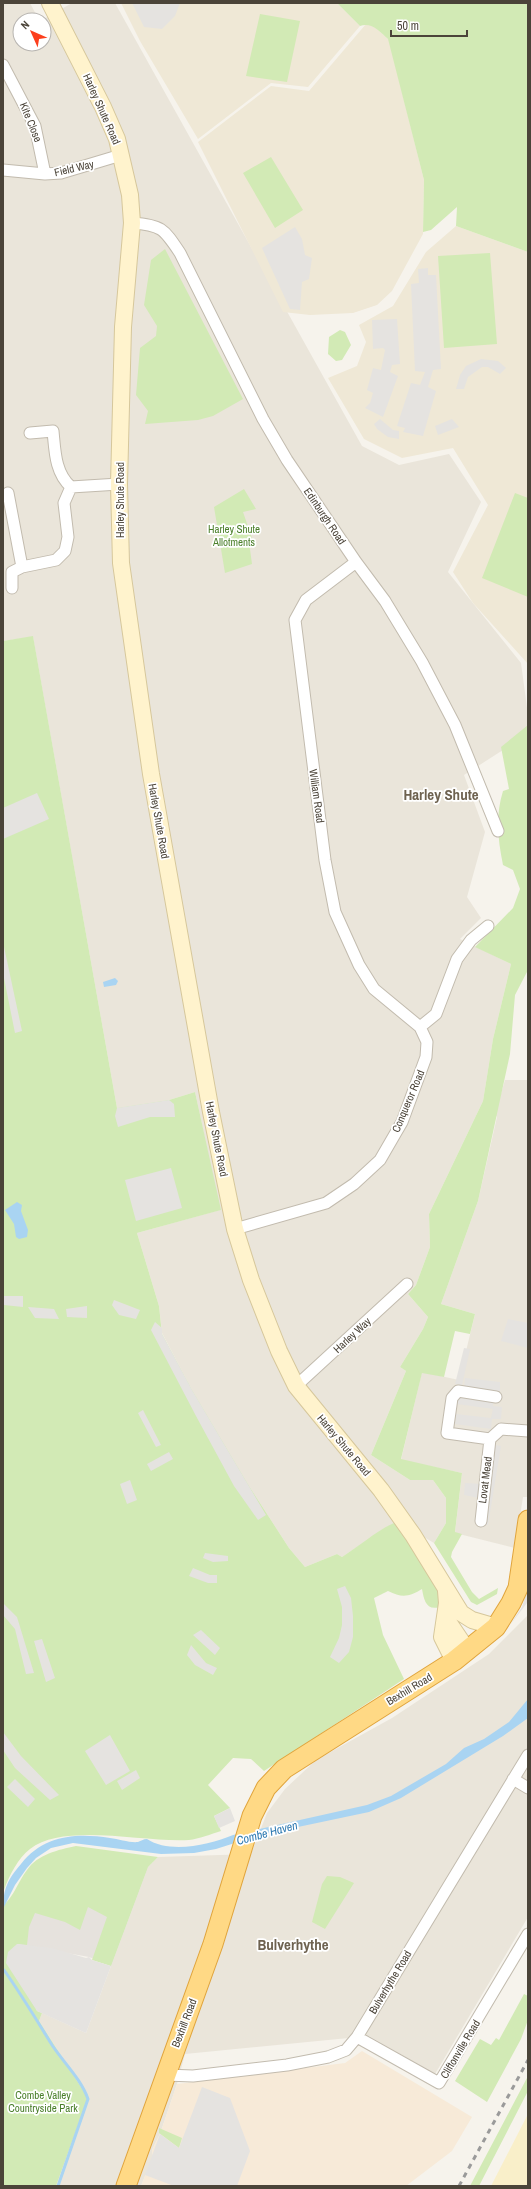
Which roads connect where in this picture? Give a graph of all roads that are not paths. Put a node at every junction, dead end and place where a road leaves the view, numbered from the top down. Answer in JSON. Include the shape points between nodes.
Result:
{"nodes":[{"id":1,"x":50,"y":3,"type":"edge"},
{"id":2,"x":5,"y":72,"type":"edge"},
{"id":3,"x":121,"y":155,"type":"junction"},
{"id":4,"x":3,"y":170,"type":"edge"},
{"id":5,"x":45,"y":174,"type":"junction"},
{"id":6,"x":132,"y":224,"type":"junction"},
{"id":7,"x":30,"y":433,"type":"dead end"},
{"id":8,"x":118,"y":484,"type":"junction"},
{"id":9,"x":71,"y":487,"type":"junction"},
{"id":10,"x":8,"y":493,"type":"dead end"},
{"id":11,"x":356,"y":562,"type":"junction"},
{"id":12,"x":22,"y":567,"type":"junction"},
{"id":13,"x":12,"y":588,"type":"dead end"},
{"id":14,"x":498,"y":831,"type":"dead end"},
{"id":15,"x":488,"y":926,"type":"dead end"},
{"id":16,"x":420,"y":1027,"type":"junction"},
{"id":17,"x":235,"y":1230,"type":"junction"},
{"id":18,"x":408,"y":1284,"type":"dead end"},
{"id":19,"x":296,"y":1386,"type":"junction"},
{"id":20,"x":496,"y":1397,"type":"dead end"},
{"id":21,"x":528,"y":1431,"type":"edge"},
{"id":22,"x":490,"y":1439,"type":"junction"},
{"id":23,"x":528,"y":1520,"type":"edge"},
{"id":24,"x":481,"y":1521,"type":"dead end"},
{"id":25,"x":446,"y":1591,"type":"junction"},
{"id":26,"x":496,"y":1627,"type":"junction"},
{"id":27,"x":461,"y":1656,"type":"junction"},
{"id":28,"x":528,"y":1755,"type":"edge"},
{"id":29,"x":513,"y":1779,"type":"junction"},
{"id":30,"x":528,"y":1788,"type":"edge"},
{"id":31,"x":528,"y":1934,"type":"edge"},
{"id":32,"x":357,"y":2037,"type":"junction"},
{"id":33,"x":165,"y":2075,"type":"junction"},
{"id":34,"x":126,"y":2186,"type":"edge"}],
"edges":[{"from":1,"to":3,"type":"main road","name":"Harley Shute Road","via":[[103,107]]},
{"from":2,"to":5,"type":"street","name":"Kite Close","via":[[35,126]]},
{"from":3,"to":5,"type":"street","name":"Field Way","via":[[87,166]]},
{"from":3,"to":6,"type":"main road","name":"Harley Shute Road","via":[[130,195]]},
{"from":4,"to":5,"type":"street","name":"Field Way"},
{"from":6,"to":8,"type":"main road","name":"Harley Shute Road","via":[[123,327]]},
{"from":6,"to":11,"type":"street","name":"Edinburgh Road","via":[[160,228],[180,253],[267,425],[287,460]]},
{"from":7,"to":9,"type":"street","via":[[53,431],[60,475]]},
{"from":8,"to":9,"type":"street"},
{"from":8,"to":17,"type":"main road","name":"Harley Shute Road","via":[[121,563],[151,774],[211,1112]]},
{"from":9,"to":12,"type":"street","via":[[64,503],[68,537],[66,551],[56,560]]},
{"from":10,"to":12,"type":"street"},
{"from":11,"to":14,"type":"street","name":"Edinburgh Road","via":[[385,601],[422,662],[455,725]]},
{"from":11,"to":16,"type":"street","name":"William Road","via":[[306,600],[295,620],[326,860],[335,912],[359,965],[374,989]]},
{"from":12,"to":13,"type":"street","via":[[12,572]]},
{"from":15,"to":16,"type":"street","via":[[471,940],[457,959],[436,1014]]},
{"from":16,"to":17,"type":"street","name":"Conqueror Road","via":[[427,1042],[426,1057],[402,1122],[380,1160],[354,1184],[326,1203]]},
{"from":17,"to":19,"type":"main road","name":"Harley Shute Road","via":[[251,1280]]},
{"from":18,"to":19,"type":"street","name":"Harley Way"},
{"from":19,"to":25,"type":"main road","name":"Harley Shute Road","via":[[382,1490],[413,1535]]},
{"from":20,"to":22,"type":"street","via":[[458,1391],[452,1398],[447,1433]]},
{"from":21,"to":22,"type":"street","via":[[501,1429]]},
{"from":22,"to":24,"type":"street","name":"Lovat Mead"},
{"from":23,"to":26,"type":"highway","name":"Bexhill Road","via":[[518,1588],[512,1603]]},
{"from":25,"to":26,"type":"main road","name":"Harley Shute Road","via":[[467,1618]]},
{"from":25,"to":27,"type":"main road","name":"Harley Shute Road","via":[[446,1617],[442,1638]]},
{"from":26,"to":27,"type":"highway","name":"Bexhill Road"},
{"from":27,"to":33,"type":"highway","name":"Bexhill Road","via":[[284,1769],[266,1788],[252,1816],[213,1944]]},
{"from":28,"to":29,"type":"street","name":"Bulverhythe Road"},
{"from":29,"to":30,"type":"street"},
{"from":29,"to":32,"type":"street","name":"Bulverhythe Road"},
{"from":31,"to":32,"type":"street","name":"Cliftonville Road","via":[[440,2083]]},
{"from":32,"to":33,"type":"street","name":"Bulverhythe Road","via":[[346,2050],[321,2059],[193,2076]]},
{"from":33,"to":34,"type":"highway","name":"Bexhill Road"}]}
